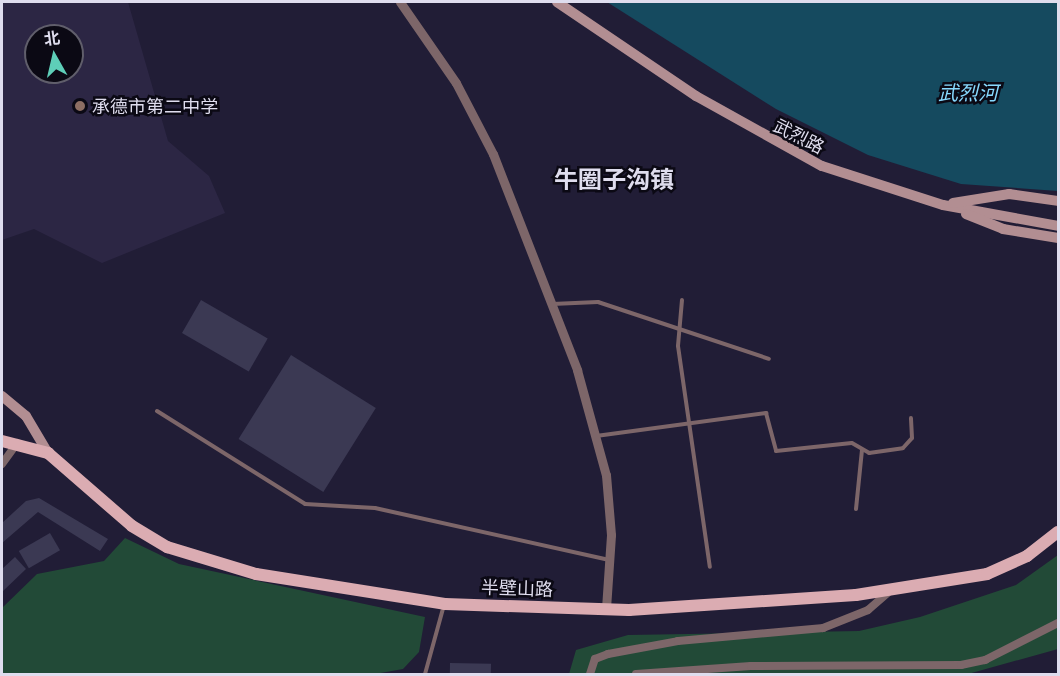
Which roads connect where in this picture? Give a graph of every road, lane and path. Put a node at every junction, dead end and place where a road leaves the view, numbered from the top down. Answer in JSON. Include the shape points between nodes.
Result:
{"nodes":[{"id":1,"x":399,"y":2,"type":"edge"},
{"id":2,"x":557,"y":2,"type":"edge"},
{"id":3,"x":1059,"y":201,"type":"edge"},
{"id":4,"x":943,"y":205,"type":"junction"},
{"id":5,"x":1059,"y":226,"type":"edge"},
{"id":6,"x":1059,"y":238,"type":"edge"},
{"id":7,"x":682,"y":300,"type":"dead end"},
{"id":8,"x":551,"y":304,"type":"junction"},
{"id":9,"x":678,"y":328,"type":"junction"},
{"id":10,"x":769,"y":359,"type":"dead end"},
{"id":11,"x":2,"y":396,"type":"edge"},
{"id":12,"x":157,"y":411,"type":"dead end"},
{"id":13,"x":911,"y":418,"type":"dead end"},
{"id":14,"x":690,"y":423,"type":"junction"},
{"id":15,"x":596,"y":436,"type":"junction"},
{"id":16,"x":2,"y":441,"type":"edge"},
{"id":17,"x":17,"y":443,"type":"junction"},
{"id":18,"x":862,"y":450,"type":"junction"},
{"id":19,"x":48,"y":453,"type":"junction"},
{"id":20,"x":2,"y":464,"type":"edge"},
{"id":21,"x":856,"y":509,"type":"dead end"},
{"id":22,"x":1059,"y":532,"type":"edge"},
{"id":23,"x":609,"y":561,"type":"junction"},
{"id":24,"x":710,"y":567,"type":"dead end"},
{"id":25,"x":891,"y":590,"type":"junction"},
{"id":26,"x":445,"y":604,"type":"junction"},
{"id":27,"x":606,"y":609,"type":"junction"},
{"id":28,"x":1059,"y":623,"type":"edge"},
{"id":29,"x":961,"y":665,"type":"junction"},
{"id":30,"x":425,"y":675,"type":"edge"},
{"id":31,"x":590,"y":675,"type":"edge"},
{"id":32,"x":636,"y":675,"type":"edge"},
{"id":33,"x":966,"y":675,"type":"edge"}],
"edges":[{"from":1,"to":8,"type":"street","via":[[456,83],[493,154]]},
{"from":2,"to":4,"type":"main road","name":"武烈路","via":[[781,147],[832,170]]},
{"from":3,"to":4,"type":"main road","via":[[1009,194]]},
{"from":4,"to":5,"type":"main road","name":"武烈路"},
{"from":4,"to":6,"type":"main road","via":[[1003,229]]},
{"from":7,"to":9,"type":"lane"},
{"from":8,"to":9,"type":"lane","via":[[598,302]]},
{"from":8,"to":15,"type":"street"},
{"from":9,"to":10,"type":"lane"},
{"from":9,"to":14,"type":"lane"},
{"from":11,"to":19,"type":"main road","via":[[26,416]]},
{"from":12,"to":23,"type":"lane","via":[[305,504],[375,508]]},
{"from":13,"to":18,"type":"lane","via":[[912,438],[903,448]]},
{"from":14,"to":15,"type":"lane"},
{"from":14,"to":18,"type":"lane","via":[[766,413],[776,451],[852,443]]},
{"from":14,"to":24,"type":"lane"},
{"from":15,"to":23,"type":"street","via":[[606,475]]},
{"from":16,"to":17,"type":"main road","name":"半壁山路"},
{"from":17,"to":19,"type":"main road","name":"半壁山路"},
{"from":17,"to":20,"type":"street"},
{"from":18,"to":21,"type":"lane"},
{"from":19,"to":26,"type":"main road","name":"半壁山路","via":[[132,526],[167,547],[256,574]]},
{"from":22,"to":25,"type":"main road","name":"半壁山路","via":[[1027,556],[987,574]]},
{"from":23,"to":27,"type":"street"},
{"from":25,"to":27,"type":"main road","name":"半壁山路","via":[[753,606]]},
{"from":25,"to":31,"type":"street","via":[[868,610],[823,628],[678,641],[608,654],[595,659]]},
{"from":26,"to":27,"type":"main road","name":"半壁山路"},
{"from":26,"to":30,"type":"lane"},
{"from":28,"to":29,"type":"street","via":[[985,660]]},
{"from":29,"to":32,"type":"street","via":[[751,666]]},
{"from":29,"to":33,"type":"street"}]}
